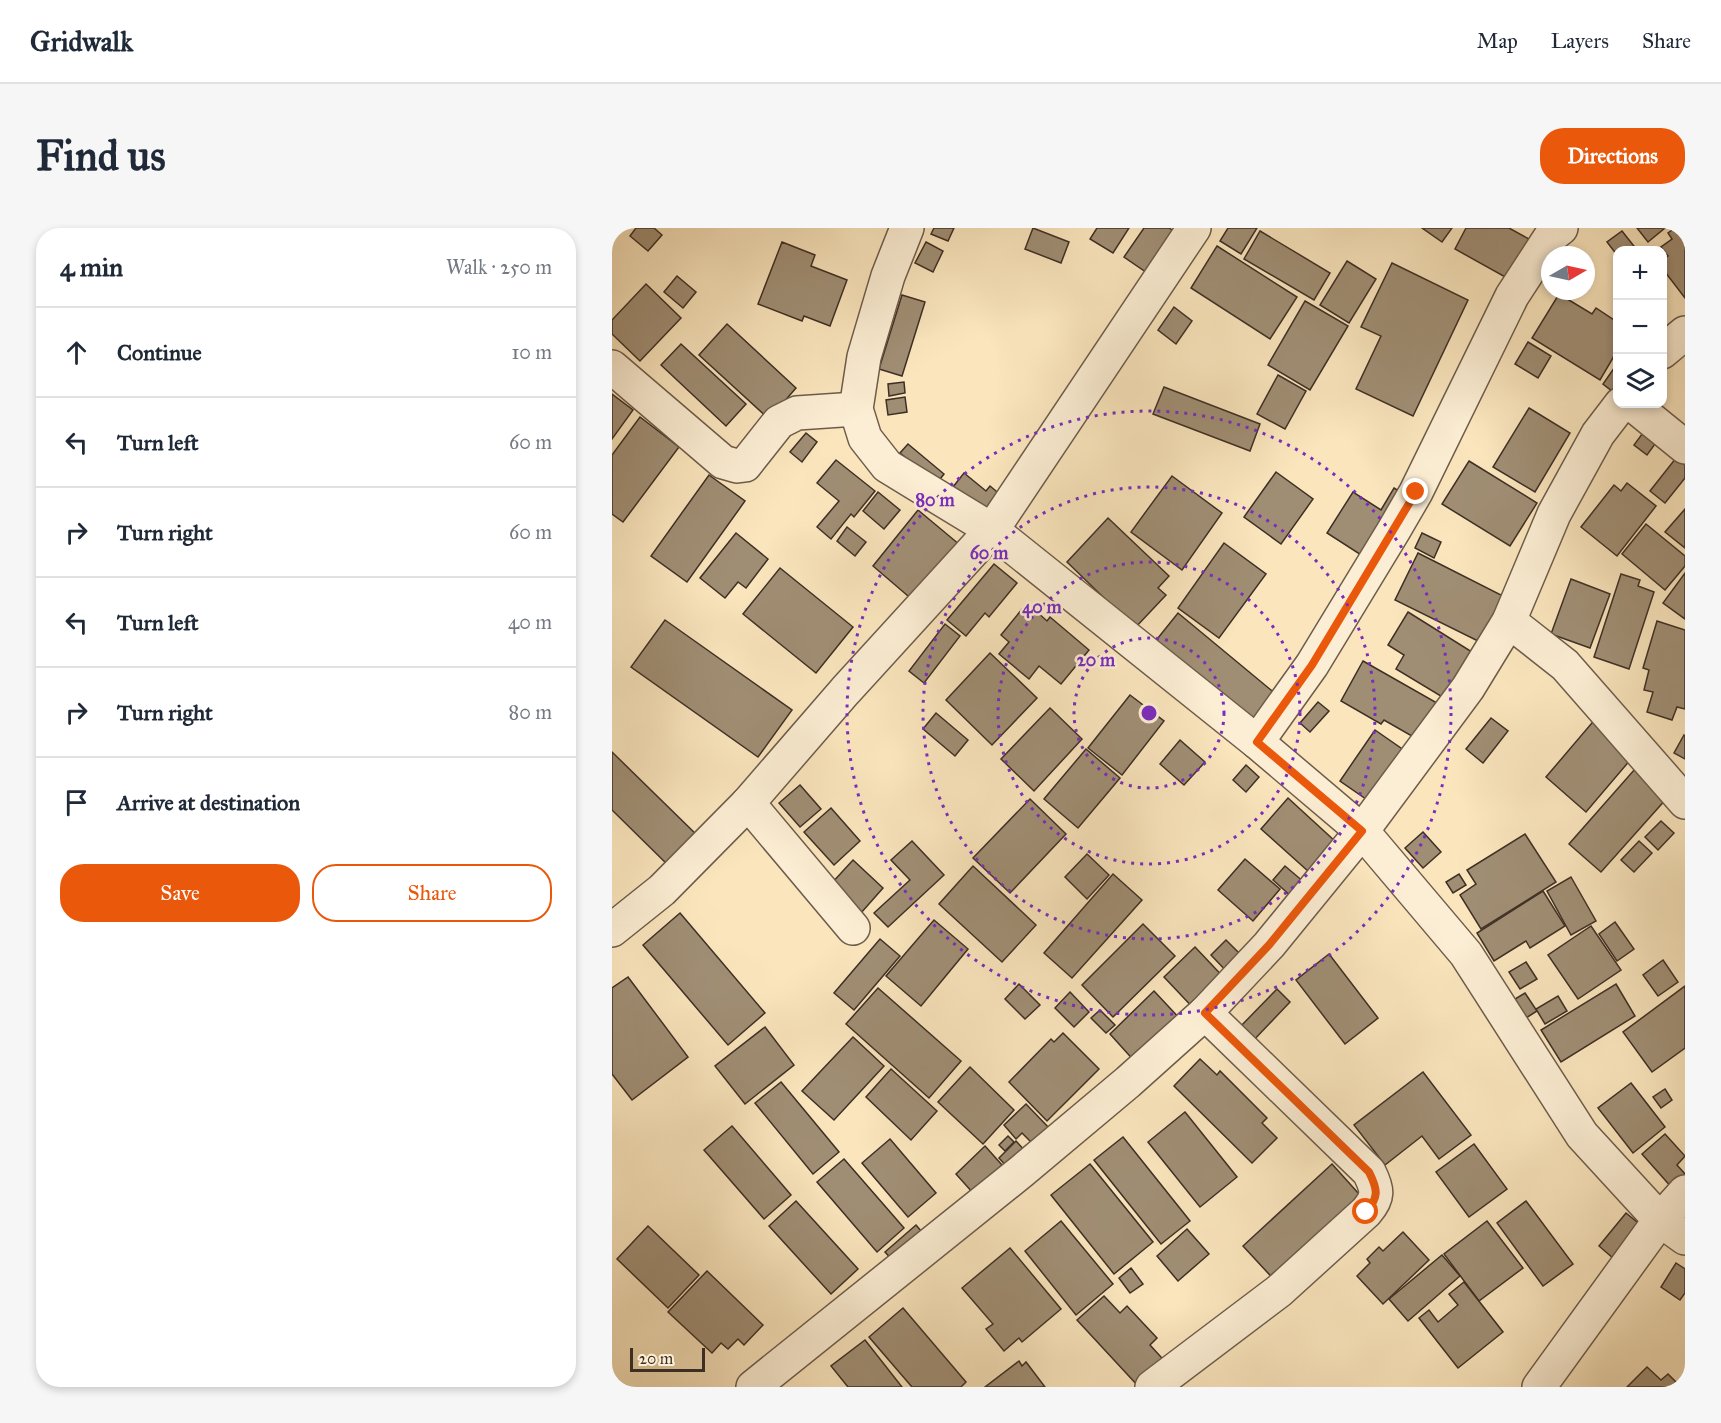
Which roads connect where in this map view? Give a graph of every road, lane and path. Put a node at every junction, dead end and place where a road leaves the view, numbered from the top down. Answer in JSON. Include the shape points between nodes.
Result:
{"nodes":[{"id":1,"x":907,"y":228,"type":"edge"},
{"id":2,"x":1194,"y":228,"type":"edge"},
{"id":3,"x":1561,"y":228,"type":"edge"},
{"id":4,"x":1685,"y":333,"type":"edge"},
{"id":5,"x":1667,"y":348,"type":"edge"},
{"id":6,"x":612,"y":367,"type":"edge"},
{"id":7,"x":1618,"y":408,"type":"edge"},
{"id":8,"x":1637,"y":408,"type":"edge"},
{"id":9,"x":856,"y":409,"type":"junction"},
{"id":10,"x":1685,"y":447,"type":"edge"},
{"id":11,"x":992,"y":530,"type":"junction"},
{"id":12,"x":1509,"y":621,"type":"junction"},
{"id":13,"x":1257,"y":742,"type":"junction"},
{"id":14,"x":748,"y":802,"type":"junction"},
{"id":15,"x":1685,"y":802,"type":"edge"},
{"id":16,"x":1362,"y":831,"type":"junction"},
{"id":17,"x":853,"y":928,"type":"dead end"},
{"id":18,"x":612,"y":930,"type":"edge"},
{"id":19,"x":1205,"y":1013,"type":"junction"},
{"id":20,"x":1685,"y":1192,"type":"edge"},
{"id":21,"x":1673,"y":1229,"type":"edge"},
{"id":22,"x":753,"y":1387,"type":"edge"},
{"id":23,"x":1152,"y":1387,"type":"edge"},
{"id":24,"x":1539,"y":1387,"type":"edge"}],
"edges":[{"from":1,"to":9,"type":"street","via":[[864,357]]},
{"from":2,"to":11,"type":"street"},
{"from":3,"to":13,"type":"street","via":[[1551,236],[1512,296],[1400,521],[1312,665]]},
{"from":4,"to":5,"type":"street"},
{"from":6,"to":9,"type":"street","via":[[723,462],[737,466],[746,465],[779,422],[797,413]]},
{"from":7,"to":12,"type":"street","via":[[1598,434],[1554,514]]},
{"from":8,"to":10,"type":"street"},
{"from":9,"to":11,"type":"street","via":[[865,438],[887,466]]},
{"from":11,"to":13,"type":"street"},
{"from":11,"to":14,"type":"street"},
{"from":12,"to":15,"type":"street","via":[[1565,665]]},
{"from":12,"to":16,"type":"street","via":[[1468,688]]},
{"from":13,"to":16,"type":"street"},
{"from":14,"to":17,"type":"street"},
{"from":14,"to":18,"type":"street","via":[[662,890]]},
{"from":16,"to":19,"type":"street","via":[[1269,945]]},
{"from":16,"to":21,"type":"street","via":[[1466,954],[1582,1135]]},
{"from":19,"to":22,"type":"street","via":[[1022,1171]]},
{"from":19,"to":23,"type":"street","via":[[1369,1172],[1377,1187],[1374,1202],[1366,1212],[1279,1291]]},
{"from":20,"to":21,"type":"street"},
{"from":21,"to":24,"type":"street"}]}
